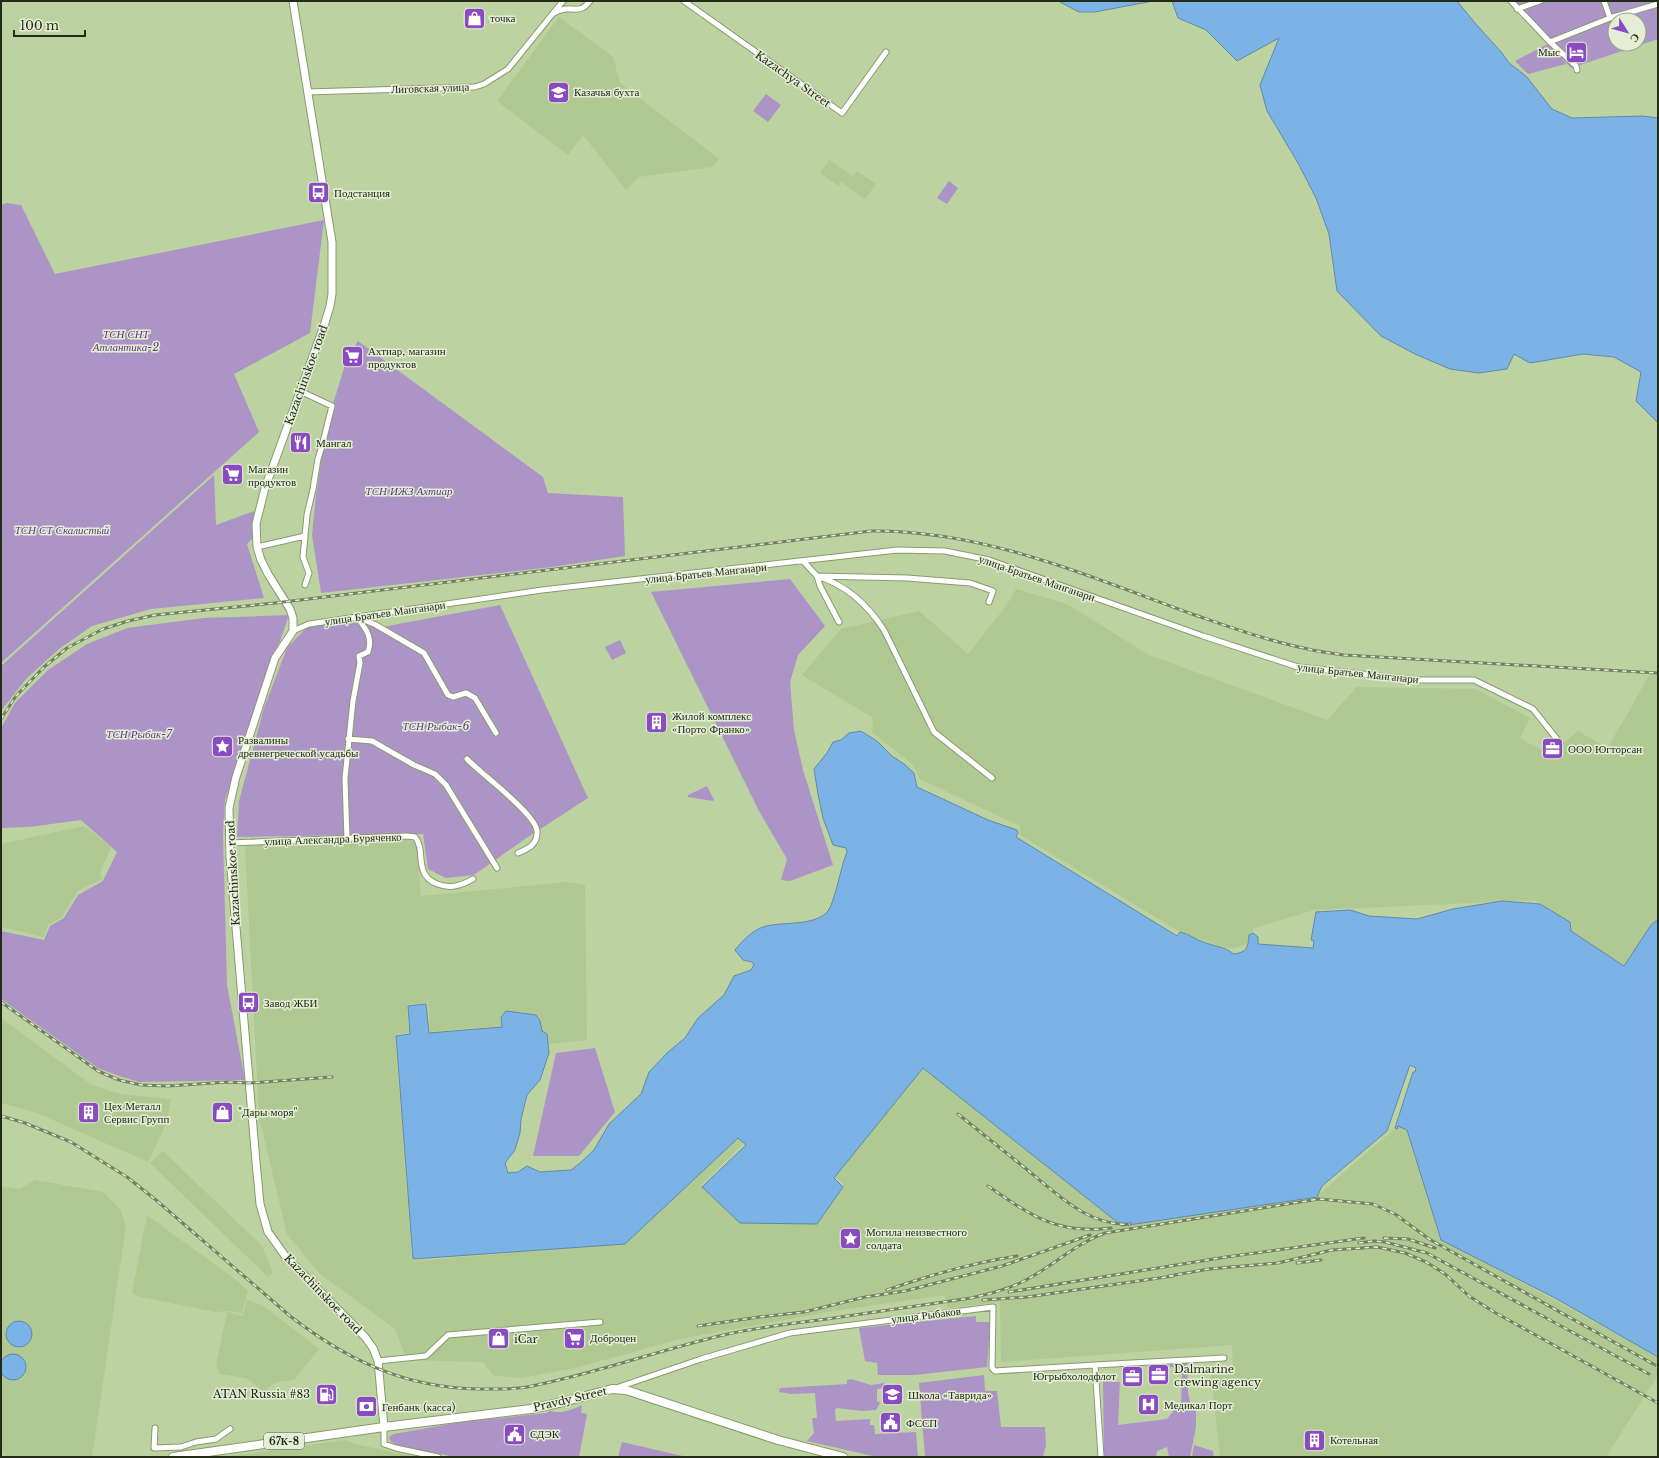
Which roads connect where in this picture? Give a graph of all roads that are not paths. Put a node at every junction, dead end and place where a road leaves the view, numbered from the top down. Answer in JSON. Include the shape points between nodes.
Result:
{"nodes":[{"id":1,"x":293,"y":1,"type":"edge"},
{"id":2,"x":563,"y":1,"type":"edge"},
{"id":3,"x":590,"y":1,"type":"edge"},
{"id":4,"x":684,"y":1,"type":"edge"},
{"id":5,"x":1512,"y":1,"type":"edge"},
{"id":6,"x":1540,"y":1,"type":"edge"},
{"id":7,"x":1604,"y":1,"type":"edge"},
{"id":8,"x":1658,"y":4,"type":"edge"},
{"id":9,"x":1518,"y":9,"type":"junction"},
{"id":10,"x":1608,"y":12,"type":"edge"},
{"id":11,"x":1631,"y":12,"type":"edge"},
{"id":12,"x":554,"y":13,"type":"junction"},
{"id":13,"x":1607,"y":19,"type":"edge"},
{"id":14,"x":1550,"y":42,"type":"junction"},
{"id":15,"x":886,"y":52,"type":"dead end"},
{"id":16,"x":1577,"y":70,"type":"dead end"},
{"id":17,"x":307,"y":92,"type":"junction"},
{"id":18,"x":300,"y":391,"type":"junction"},
{"id":19,"x":305,"y":536,"type":"junction"},
{"id":20,"x":257,"y":547,"type":"junction"},
{"id":21,"x":804,"y":562,"type":"junction"},
{"id":22,"x":817,"y":576,"type":"junction"},
{"id":23,"x":305,"y":585,"type":"dead end"},
{"id":24,"x":989,"y":602,"type":"dead end"},
{"id":25,"x":357,"y":617,"type":"junction"},
{"id":26,"x":839,"y":622,"type":"dead end"},
{"id":27,"x":293,"y":631,"type":"junction"},
{"id":28,"x":496,"y":733,"type":"dead end"},
{"id":29,"x":348,"y":739,"type":"junction"},
{"id":30,"x":1560,"y":743,"type":"dead end"},
{"id":31,"x":467,"y":759,"type":"dead end"},
{"id":32,"x":992,"y":778,"type":"dead end"},
{"id":33,"x":347,"y":839,"type":"junction"},
{"id":34,"x":229,"y":842,"type":"junction"},
{"id":35,"x":518,"y":853,"type":"dead end"},
{"id":36,"x":496,"y":868,"type":"dead end"},
{"id":37,"x":473,"y":879,"type":"dead end"},
{"id":38,"x":600,"y":1322,"type":"dead end"},
{"id":39,"x":1224,"y":1358,"type":"dead end"},
{"id":40,"x":378,"y":1361,"type":"junction"},
{"id":41,"x":1095,"y":1365,"type":"junction"},
{"id":42,"x":612,"y":1389,"type":"junction"},
{"id":43,"x":384,"y":1427,"type":"junction"},
{"id":44,"x":155,"y":1428,"type":"dead end"},
{"id":45,"x":230,"y":1429,"type":"dead end"},
{"id":46,"x":825,"y":1455,"type":"edge"},
{"id":47,"x":173,"y":1457,"type":"edge"},
{"id":48,"x":438,"y":1457,"type":"edge"},
{"id":49,"x":843,"y":1457,"type":"edge"},
{"id":50,"x":1101,"y":1457,"type":"edge"}],
"edges":[{"from":1,"to":17,"type":"main road","name":"Kazachinskoe road"},
{"from":2,"to":12,"type":"street","name":"Лиговская улица"},
{"from":3,"to":12,"type":"street","via":[[578,10],[566,9]]},
{"from":4,"to":15,"type":"street","name":"Kazachya Street","via":[[842,112]]},
{"from":5,"to":9,"type":"street"},
{"from":6,"to":9,"type":"street"},
{"from":7,"to":10,"type":"street"},
{"from":8,"to":11,"type":"street"},
{"from":9,"to":14,"type":"street"},
{"from":12,"to":17,"type":"street","name":"Лиговская улица","via":[[508,69],[475,87]]},
{"from":13,"to":14,"type":"street"},
{"from":14,"to":16,"type":"street","via":[[1576,66]]},
{"from":17,"to":18,"type":"main road","name":"Kazachinskoe road","via":[[332,242],[333,282],[330,306]]},
{"from":18,"to":19,"type":"street","via":[[332,406],[314,473]]},
{"from":18,"to":20,"type":"main road","name":"Kazachinskoe road","via":[[262,498],[256,524]]},
{"from":19,"to":20,"type":"street"},
{"from":19,"to":23,"type":"street","via":[[303,556],[308,573]]},
{"from":20,"to":27,"type":"main road","name":"Kazachinskoe road","via":[[268,574],[290,609]]},
{"from":21,"to":22,"type":"street"},
{"from":21,"to":25,"type":"street","name":"улица Братьев Манганари","via":[[542,590]]},
{"from":21,"to":30,"type":"street","name":"улица Братьев Манганари","via":[[897,550],[945,551],[989,560],[1298,667],[1416,680],[1474,680],[1533,709]]},
{"from":22,"to":24,"type":"street","via":[[907,578],[970,583],[993,591]]},
{"from":22,"to":26,"type":"street"},
{"from":22,"to":32,"type":"street","via":[[859,598],[876,617],[934,732]]},
{"from":25,"to":27,"type":"street","name":"улица Братьев Манганари","via":[[309,624]]},
{"from":25,"to":28,"type":"street","via":[[424,653],[448,695],[453,697],[466,693],[475,698]]},
{"from":25,"to":29,"type":"street","via":[[368,632],[371,644],[368,652],[359,656]]},
{"from":27,"to":34,"type":"main road","name":"Kazachinskoe road","via":[[275,658],[236,777],[229,808]]},
{"from":29,"to":33,"type":"street","via":[[345,778]]},
{"from":29,"to":36,"type":"street","via":[[372,741],[435,774],[446,784]]},
{"from":31,"to":35,"type":"street","via":[[534,822],[537,832],[534,842],[530,848]]},
{"from":33,"to":34,"type":"street","name":"улица Александра Буряченко"},
{"from":33,"to":37,"type":"street","name":"улица Александра Буряченко","via":[[415,837],[420,843],[423,871],[429,881],[446,887],[459,886]]},
{"from":34,"to":40,"type":"main road","name":"Kazachinskoe road","via":[[260,1204],[268,1232],[286,1257],[365,1337]]},
{"from":38,"to":40,"type":"street","via":[[448,1335],[426,1356]]},
{"from":39,"to":41,"type":"street"},
{"from":40,"to":43,"type":"main road","name":"Kazachinskoe road"},
{"from":41,"to":42,"type":"street","name":"улица Рыбаков","via":[[995,1371],[992,1368],[993,1307],[790,1333]]},
{"from":41,"to":50,"type":"street"},
{"from":42,"to":43,"type":"main road","name":"Pravdy Street","number":"67К-8","via":[[531,1409]]},
{"from":42,"to":46,"type":"main road","name":"Pravdy Street","via":[[626,1390]]},
{"from":43,"to":47,"type":"main road","number":"67К-8"},
{"from":43,"to":48,"type":"street","via":[[384,1444]]},
{"from":44,"to":45,"type":"street","via":[[154,1448],[181,1447],[216,1439]]},
{"from":46,"to":49,"type":"main road","name":"Pravdy Street"}]}
